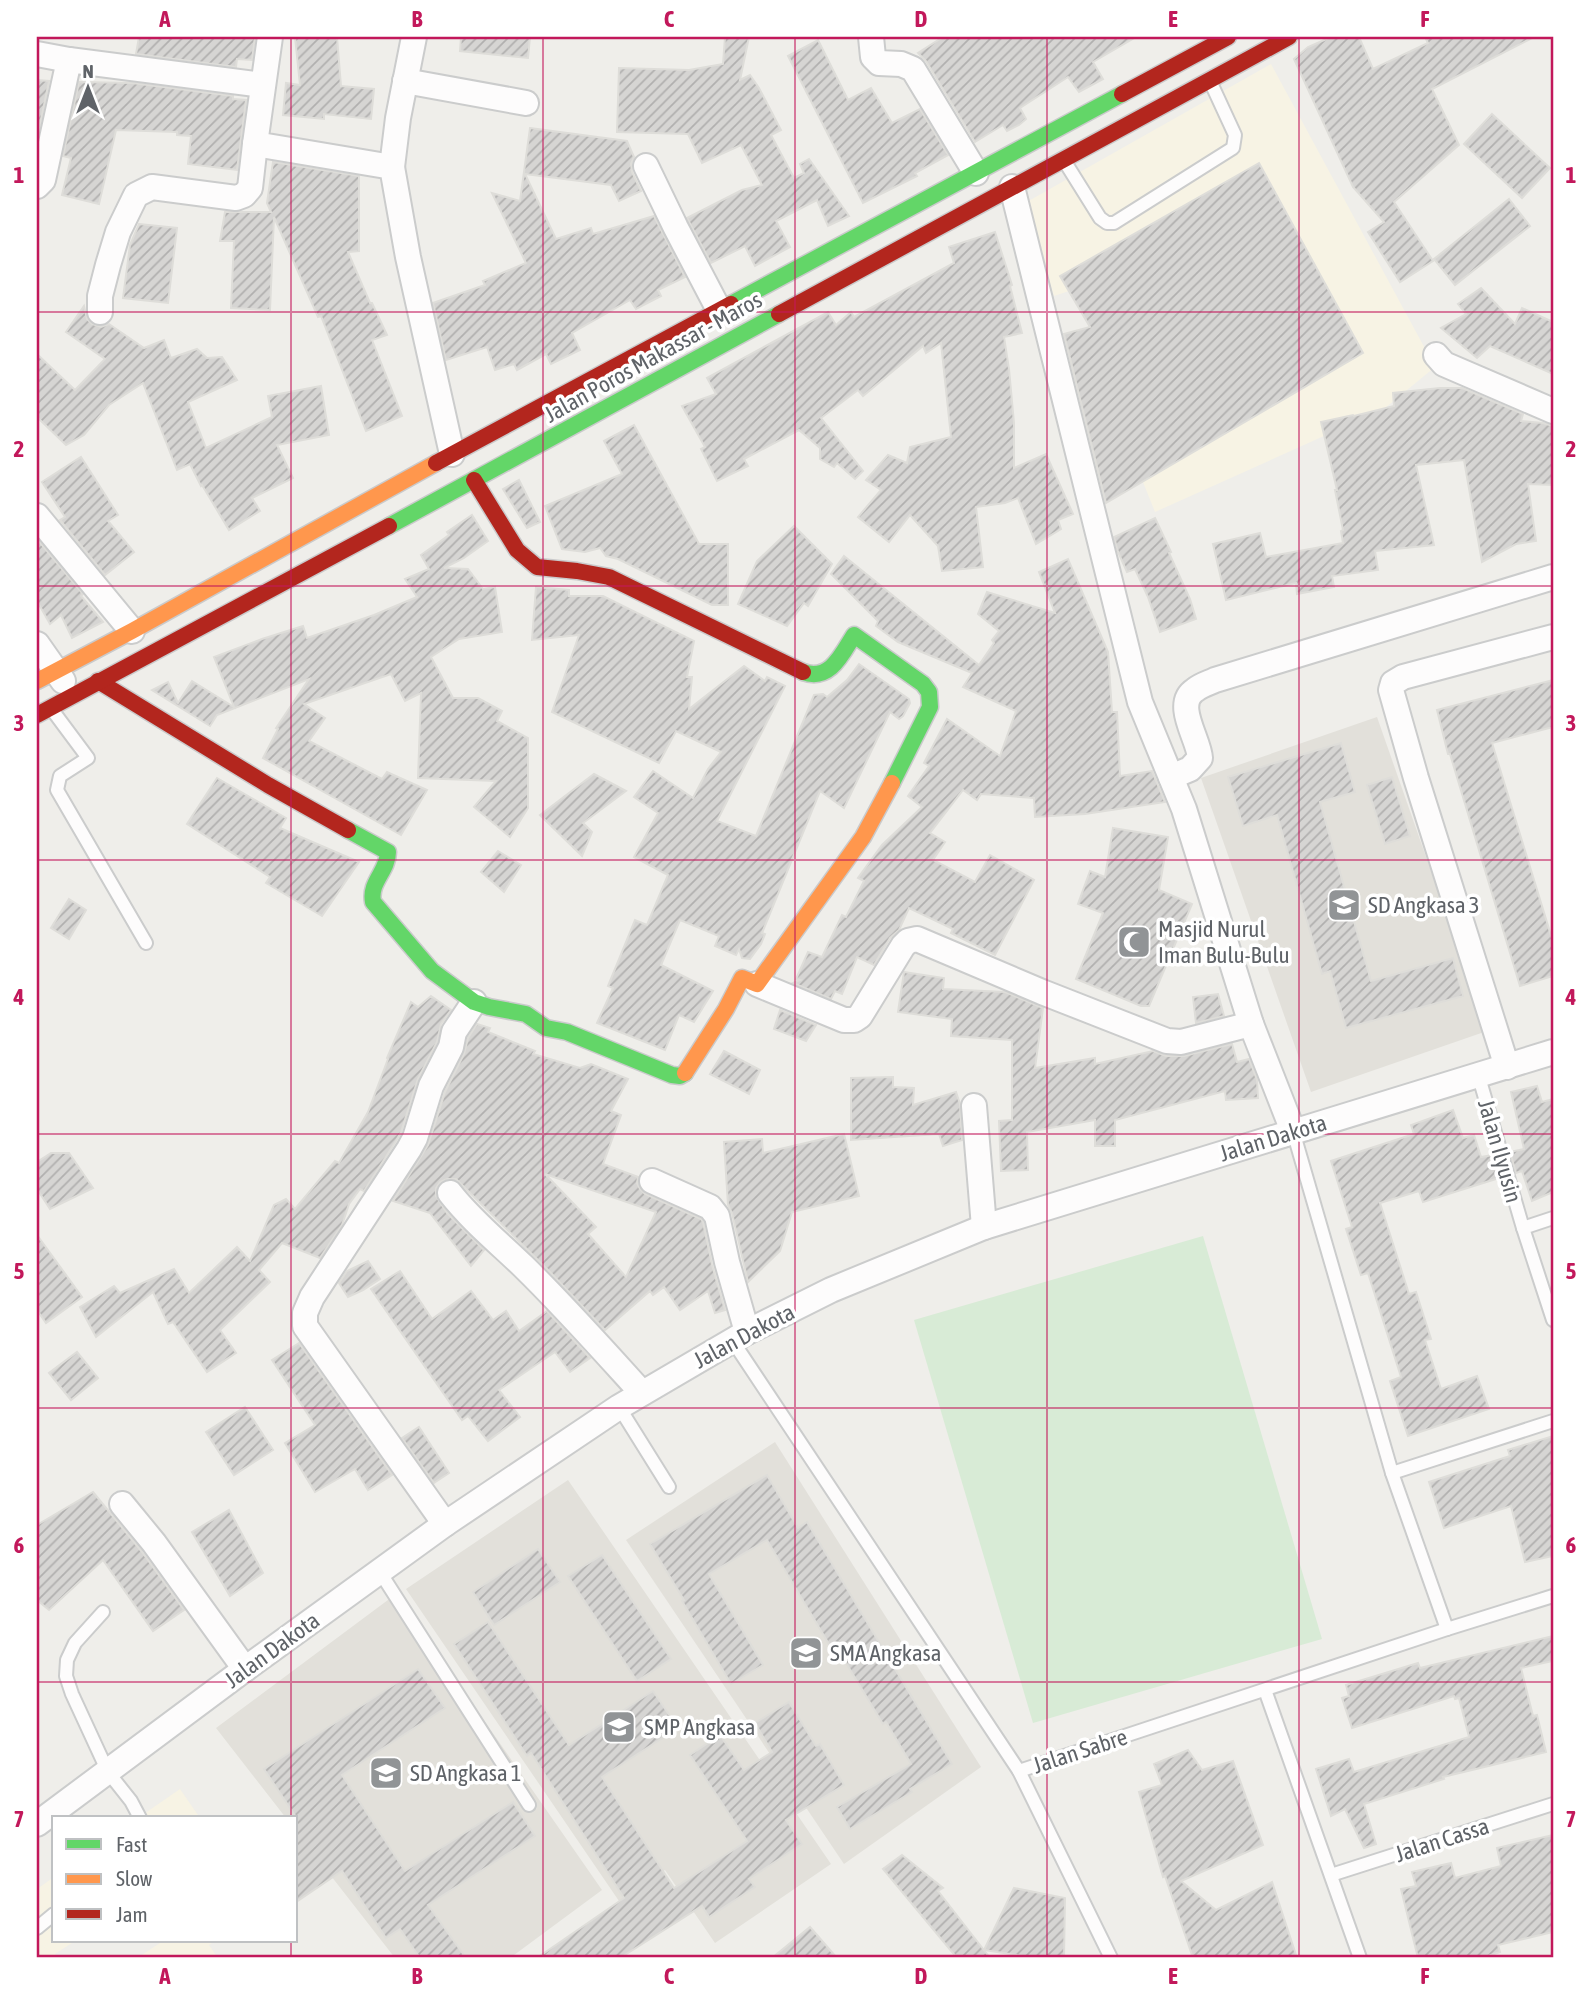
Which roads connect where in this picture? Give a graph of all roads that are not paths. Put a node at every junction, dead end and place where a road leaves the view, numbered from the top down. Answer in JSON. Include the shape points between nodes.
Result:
{"nodes":[{"id":1,"x":270,"y":37,"type":"edge"},
{"id":2,"x":414,"y":37,"type":"edge"},
{"id":3,"x":871,"y":37,"type":"edge"},
{"id":4,"x":1228,"y":37,"type":"edge"},
{"id":5,"x":1290,"y":37,"type":"edge"},
{"id":6,"x":37,"y":54,"type":"edge"},
{"id":7,"x":69,"y":61,"type":"junction"},
{"id":8,"x":1209,"y":79,"type":"junction"},
{"id":9,"x":405,"y":81,"type":"junction"},
{"id":10,"x":262,"y":85,"type":"junction"},
{"id":11,"x":526,"y":103,"type":"dead end"},
{"id":12,"x":255,"y":145,"type":"junction"},
{"id":13,"x":1064,"y":160,"type":"junction"},
{"id":14,"x":646,"y":166,"type":"dead end"},
{"id":15,"x":392,"y":167,"type":"junction"},
{"id":16,"x":976,"y":173,"type":"junction"},
{"id":17,"x":37,"y":186,"type":"edge"},
{"id":18,"x":1012,"y":187,"type":"junction"},
{"id":19,"x":719,"y":310,"type":"junction"},
{"id":20,"x":100,"y":313,"type":"dead end"},
{"id":21,"x":1436,"y":355,"type":"dead end"},
{"id":22,"x":1553,"y":411,"type":"edge"},
{"id":23,"x":452,"y":454,"type":"junction"},
{"id":24,"x":474,"y":481,"type":"junction"},
{"id":25,"x":37,"y":516,"type":"edge"},
{"id":26,"x":1553,"y":577,"type":"edge"},
{"id":27,"x":132,"y":631,"type":"junction"},
{"id":28,"x":1553,"y":637,"type":"edge"},
{"id":29,"x":37,"y":644,"type":"edge"},
{"id":30,"x":46,"y":676,"type":"edge"},
{"id":31,"x":99,"y":681,"type":"junction"},
{"id":32,"x":72,"y":696,"type":"junction"},
{"id":33,"x":44,"y":712,"type":"edge"},
{"id":34,"x":1171,"y":778,"type":"junction"},
{"id":35,"x":146,"y":943,"type":"dead end"},
{"id":36,"x":757,"y":984,"type":"junction"},
{"id":37,"x":474,"y":1002,"type":"junction"},
{"id":38,"x":1251,"y":1024,"type":"junction"},
{"id":39,"x":1553,"y":1052,"type":"edge"},
{"id":40,"x":1507,"y":1067,"type":"junction"},
{"id":41,"x":1478,"y":1074,"type":"junction"},
{"id":42,"x":974,"y":1106,"type":"dead end"},
{"id":43,"x":1293,"y":1131,"type":"junction"},
{"id":44,"x":652,"y":1181,"type":"dead end"},
{"id":45,"x":450,"y":1193,"type":"dead end"},
{"id":46,"x":1553,"y":1218,"type":"edge"},
{"id":47,"x":984,"y":1227,"type":"junction"},
{"id":48,"x":1523,"y":1228,"type":"junction"},
{"id":49,"x":1553,"y":1321,"type":"edge"},
{"id":50,"x":740,"y":1336,"type":"junction"},
{"id":51,"x":642,"y":1393,"type":"junction"},
{"id":52,"x":619,"y":1407,"type":"junction"},
{"id":53,"x":1553,"y":1421,"type":"edge"},
{"id":54,"x":1392,"y":1473,"type":"junction"},
{"id":55,"x":669,"y":1487,"type":"dead end"},
{"id":56,"x":122,"y":1504,"type":"dead end"},
{"id":57,"x":444,"y":1524,"type":"junction"},
{"id":58,"x":380,"y":1572,"type":"junction"},
{"id":59,"x":1553,"y":1596,"type":"edge"},
{"id":60,"x":103,"y":1612,"type":"dead end"},
{"id":61,"x":1447,"y":1629,"type":"junction"},
{"id":62,"x":245,"y":1669,"type":"junction"},
{"id":63,"x":1265,"y":1690,"type":"junction"},
{"id":64,"x":1019,"y":1771,"type":"junction"},
{"id":65,"x":108,"y":1773,"type":"junction"},
{"id":66,"x":1553,"y":1804,"type":"edge"},
{"id":67,"x":529,"y":1805,"type":"dead end"},
{"id":68,"x":139,"y":1816,"type":"edge"},
{"id":69,"x":37,"y":1822,"type":"edge"},
{"id":70,"x":1331,"y":1875,"type":"junction"},
{"id":71,"x":52,"y":1916,"type":"edge"},
{"id":72,"x":37,"y":1928,"type":"edge"},
{"id":73,"x":1111,"y":1958,"type":"edge"},
{"id":74,"x":1360,"y":1958,"type":"edge"}],
"edges":[{"from":1,"to":10,"type":"street"},
{"from":2,"to":9,"type":"street"},
{"from":3,"to":16,"type":"street","via":[[873,57],[879,63],[914,69]]},
{"from":4,"to":16,"type":"main road","name":"Jalan Poros Makassar - Maros"},
{"from":5,"to":8,"type":"main road","name":"Jalan Poros Makassar - Maros"},
{"from":6,"to":7,"type":"street"},
{"from":7,"to":10,"type":"street"},
{"from":7,"to":17,"type":"street","via":[[43,180]]},
{"from":8,"to":13,"type":"main road","name":"Jalan Poros Makassar - Maros"},
{"from":8,"to":13,"type":"lane","via":[[1235,135],[1233,148],[1114,223],[1100,218]]},
{"from":9,"to":11,"type":"street"},
{"from":9,"to":15,"type":"street"},
{"from":10,"to":12,"type":"street"},
{"from":12,"to":15,"type":"street"},
{"from":12,"to":20,"type":"street","via":[[250,188],[244,195],[236,198],[152,187],[136,195],[118,232],[100,296]]},
{"from":13,"to":18,"type":"main road","name":"Jalan Poros Makassar - Maros"},
{"from":14,"to":19,"type":"street"},
{"from":15,"to":23,"type":"street"},
{"from":16,"to":19,"type":"main road","name":"Jalan Poros Makassar - Maros"},
{"from":18,"to":24,"type":"main road","name":"Jalan Poros Makassar - Maros"},
{"from":18,"to":34,"type":"street","via":[[1140,702]]},
{"from":19,"to":23,"type":"main road","name":"Jalan Poros Makassar - Maros"},
{"from":21,"to":22,"type":"street","via":[[1444,364]]},
{"from":23,"to":27,"type":"main road","name":"Jalan Poros Makassar - Maros"},
{"from":24,"to":31,"type":"main road","name":"Jalan Poros Makassar - Maros"},
{"from":24,"to":36,"type":"main road","via":[[517,550],[537,567],[609,577],[806,674],[824,673],[854,635],[929,692],[930,707],[875,817]]},
{"from":25,"to":27,"type":"street"},
{"from":26,"to":34,"type":"street","via":[[1215,680],[1193,691],[1186,699],[1186,712],[1200,758],[1191,769]]},
{"from":27,"to":30,"type":"main road","name":"Jalan Poros Makassar - Maros"},
{"from":28,"to":40,"type":"street","via":[[1403,677],[1391,690]]},
{"from":29,"to":30,"type":"street"},
{"from":30,"to":32,"type":"street"},
{"from":31,"to":32,"type":"main road","name":"Jalan Poros Makassar - Maros"},
{"from":31,"to":37,"type":"main road","via":[[388,852],[389,861],[372,887],[373,902],[432,971]]},
{"from":32,"to":33,"type":"main road","name":"Jalan Poros Makassar - Maros"},
{"from":33,"to":35,"type":"lane","via":[[88,758],[60,776],[57,790]]},
{"from":34,"to":38,"type":"street"},
{"from":36,"to":37,"type":"main road","via":[[742,978],[687,1072],[680,1076],[546,1028],[526,1014]]},
{"from":36,"to":38,"type":"street","via":[[854,1020],[903,946],[917,939],[1167,1041],[1192,1040]]},
{"from":37,"to":57,"type":"street","via":[[454,1032],[415,1138],[312,1297],[304,1319]]},
{"from":38,"to":43,"type":"street"},
{"from":39,"to":40,"type":"street","name":"Jalan Dakota"},
{"from":40,"to":41,"type":"street","name":"Jalan Dakota"},
{"from":41,"to":43,"type":"street","name":"Jalan Dakota"},
{"from":41,"to":48,"type":"lane","name":"Jalan Ilyusin"},
{"from":42,"to":47,"type":"street"},
{"from":43,"to":47,"type":"street","name":"Jalan Dakota"},
{"from":43,"to":54,"type":"lane"},
{"from":44,"to":50,"type":"street","via":[[710,1207],[717,1216]]},
{"from":45,"to":51,"type":"street"},
{"from":46,"to":48,"type":"lane"},
{"from":47,"to":50,"type":"street","name":"Jalan Dakota","via":[[831,1290]]},
{"from":48,"to":49,"type":"lane","name":"Jalan Ilyusin"},
{"from":50,"to":51,"type":"street","name":"Jalan Dakota"},
{"from":50,"to":64,"type":"lane","name":"Jalan Sabre"},
{"from":51,"to":52,"type":"street","name":"Jalan Dakota"},
{"from":52,"to":55,"type":"lane"},
{"from":52,"to":57,"type":"street","name":"Jalan Dakota"},
{"from":53,"to":54,"type":"lane"},
{"from":54,"to":61,"type":"lane"},
{"from":56,"to":62,"type":"street"},
{"from":57,"to":58,"type":"street","name":"Jalan Dakota"},
{"from":58,"to":62,"type":"street","name":"Jalan Dakota"},
{"from":58,"to":67,"type":"lane"},
{"from":59,"to":61,"type":"lane","name":"Jalan Sabre"},
{"from":60,"to":65,"type":"lane","via":[[75,1643],[66,1676]]},
{"from":61,"to":63,"type":"lane","name":"Jalan Sabre"},
{"from":62,"to":65,"type":"street","name":"Jalan Dakota"},
{"from":63,"to":64,"type":"lane","name":"Jalan Sabre"},
{"from":63,"to":70,"type":"lane"},
{"from":64,"to":73,"type":"lane"},
{"from":65,"to":68,"type":"lane"},
{"from":65,"to":69,"type":"street","name":"Jalan Dakota"},
{"from":66,"to":70,"type":"lane","name":"Jalan Cassa"},
{"from":70,"to":74,"type":"lane"},
{"from":71,"to":72,"type":"lane"}]}
